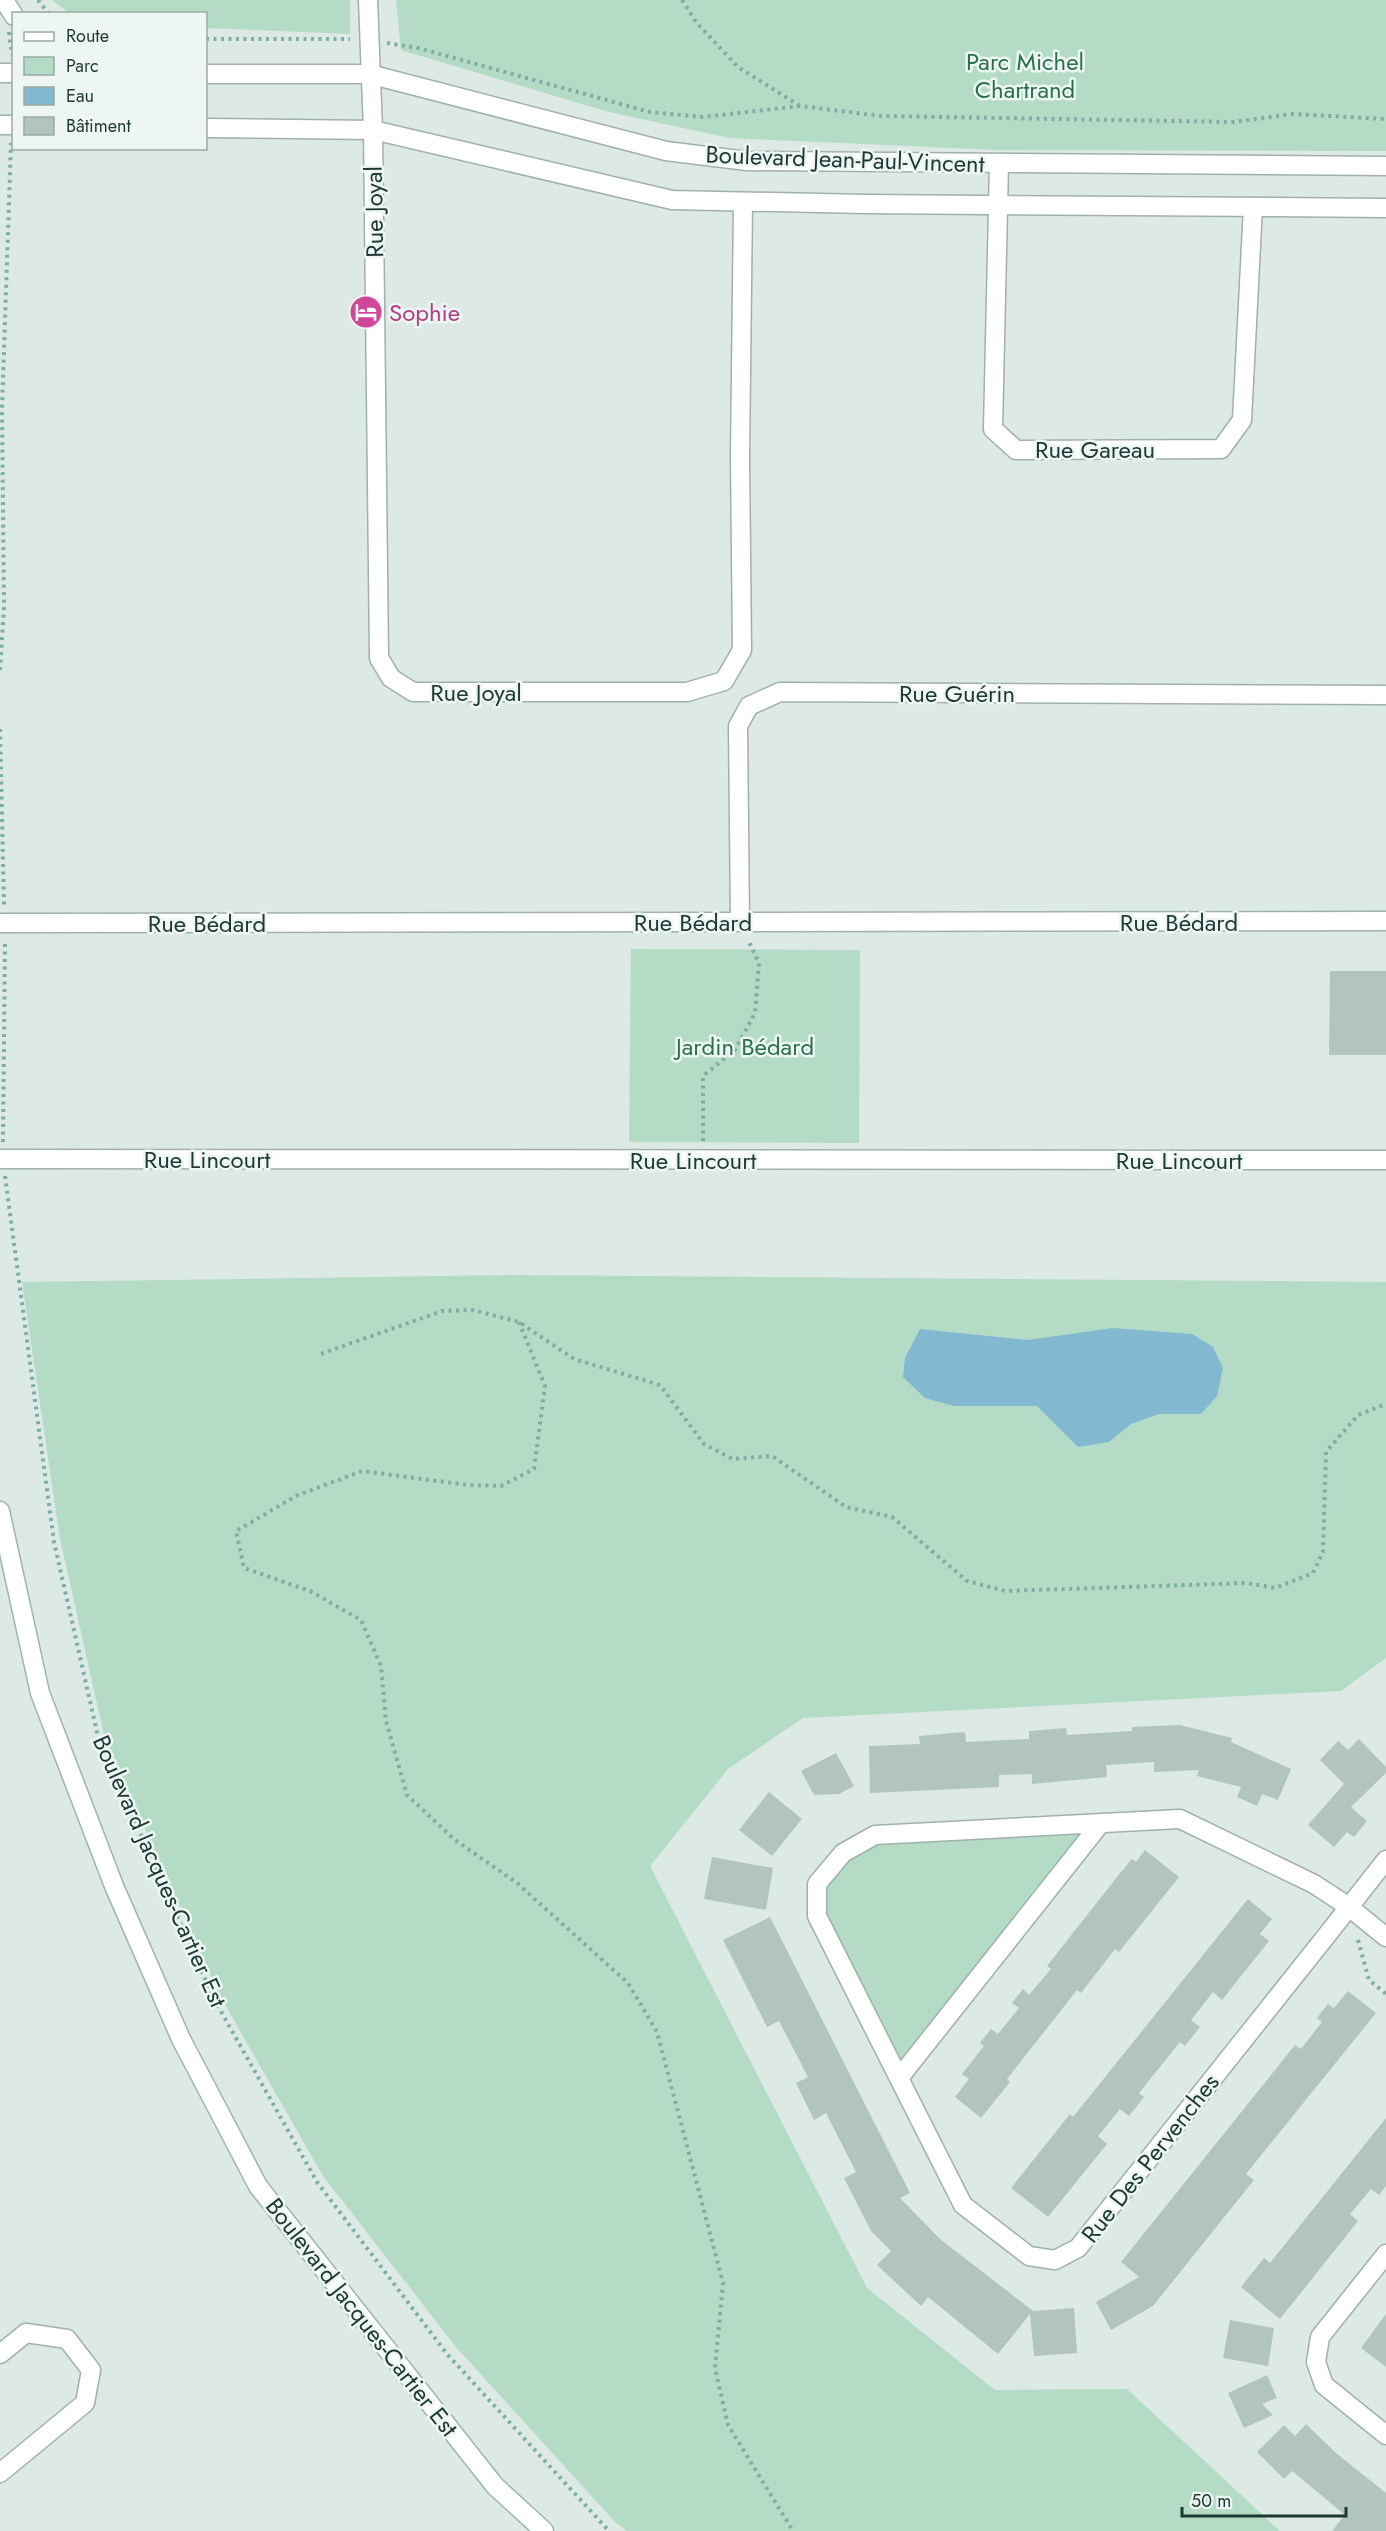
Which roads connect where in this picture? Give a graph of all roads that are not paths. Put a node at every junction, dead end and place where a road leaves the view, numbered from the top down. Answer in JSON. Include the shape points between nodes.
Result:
{"nodes":[{"id":1,"x":4,"y":0,"type":"edge"},
{"id":2,"x":368,"y":0,"type":"edge"},
{"id":3,"x":12,"y":13,"type":"edge"},
{"id":4,"x":207,"y":74,"type":"edge"},
{"id":5,"x":369,"y":74,"type":"junction"},
{"id":6,"x":207,"y":128,"type":"edge"},
{"id":7,"x":373,"y":130,"type":"junction"},
{"id":8,"x":999,"y":164,"type":"junction"},
{"id":9,"x":1386,"y":166,"type":"edge"},
{"id":10,"x":743,"y":202,"type":"junction"},
{"id":11,"x":998,"y":205,"type":"junction"},
{"id":12,"x":1252,"y":207,"type":"junction"},
{"id":13,"x":1386,"y":208,"type":"edge"},
{"id":14,"x":1386,"y":695,"type":"edge"},
{"id":15,"x":1386,"y":921,"type":"edge"},
{"id":16,"x":740,"y":922,"type":"junction"},
{"id":17,"x":2,"y":923,"type":"edge"},
{"id":18,"x":1,"y":1159,"type":"edge"},
{"id":19,"x":1386,"y":1160,"type":"edge"},
{"id":20,"x":0,"y":1511,"type":"edge"},
{"id":21,"x":1101,"y":1823,"type":"junction"},
{"id":22,"x":1386,"y":1860,"type":"edge"},
{"id":23,"x":1349,"y":1907,"type":"junction"},
{"id":24,"x":1386,"y":1937,"type":"edge"},
{"id":25,"x":899,"y":2078,"type":"junction"},
{"id":26,"x":1386,"y":2254,"type":"edge"},
{"id":27,"x":0,"y":2354,"type":"edge"},
{"id":28,"x":1386,"y":2436,"type":"edge"},
{"id":29,"x":0,"y":2473,"type":"edge"},
{"id":30,"x":544,"y":2531,"type":"edge"}],
"edges":[{"from":1,"to":3,"type":"street"},
{"from":2,"to":5,"type":"street","name":"Rue Joyal"},
{"from":4,"to":5,"type":"street","name":"Boulevard Jean-Paul-Vincent"},
{"from":5,"to":7,"type":"street","name":"Rue Joyal"},
{"from":5,"to":8,"type":"street","name":"Boulevard Jean-Paul-Vincent","via":[[666,151],[747,161]]},
{"from":6,"to":7,"type":"street","name":"Boulevard Jean-Paul-Vincent"},
{"from":7,"to":10,"type":"street","name":"Boulevard Jean-Paul-Vincent","via":[[672,200]]},
{"from":7,"to":10,"type":"street","name":"Rue Joyal","via":[[380,658],[390,678],[413,692],[687,692],[724,681],[742,650]]},
{"from":8,"to":9,"type":"street","name":"Boulevard Jean-Paul-Vincent"},
{"from":8,"to":11,"type":"street","name":"Rue Gareau"},
{"from":10,"to":11,"type":"street","name":"Boulevard Jean-Paul-Vincent"},
{"from":11,"to":12,"type":"street","name":"Boulevard Jean-Paul-Vincent"},
{"from":11,"to":12,"type":"street","name":"Rue Gareau","via":[[993,429],[1016,450],[1221,449],[1242,420]]},
{"from":12,"to":13,"type":"street","name":"Boulevard Jean-Paul-Vincent"},
{"from":14,"to":16,"type":"street","name":"Rue Guérin","via":[[780,692],[749,706],[738,726]]},
{"from":15,"to":16,"type":"street","name":"Rue Bédard"},
{"from":16,"to":17,"type":"street","name":"Rue Bédard"},
{"from":18,"to":19,"type":"street","name":"Rue Lincourt"},
{"from":20,"to":30,"type":"street","name":"Boulevard Jacques-Cartier Est","via":[[40,1693],[114,1886],[181,2039],[258,2186],[495,2486]]},
{"from":21,"to":23,"type":"street","name":"Rue Des Pervenches","via":[[1180,1819],[1314,1884]]},
{"from":21,"to":25,"type":"street"},
{"from":21,"to":25,"type":"street","name":"Rue Des Pervenches","via":[[875,1835],[843,1853],[817,1884],[817,1916]]},
{"from":22,"to":23,"type":"street"},
{"from":23,"to":24,"type":"street","name":"Rue Des Pervenches"},
{"from":23,"to":25,"type":"street","name":"Rue Des Pervenches","via":[[1078,2248],[1055,2260],[1029,2256],[963,2205]]},
{"from":26,"to":28,"type":"street","via":[[1320,2337],[1316,2362],[1324,2385]]},
{"from":27,"to":29,"type":"street","via":[[26,2333],[67,2339],[91,2370],[85,2403]]}]}
